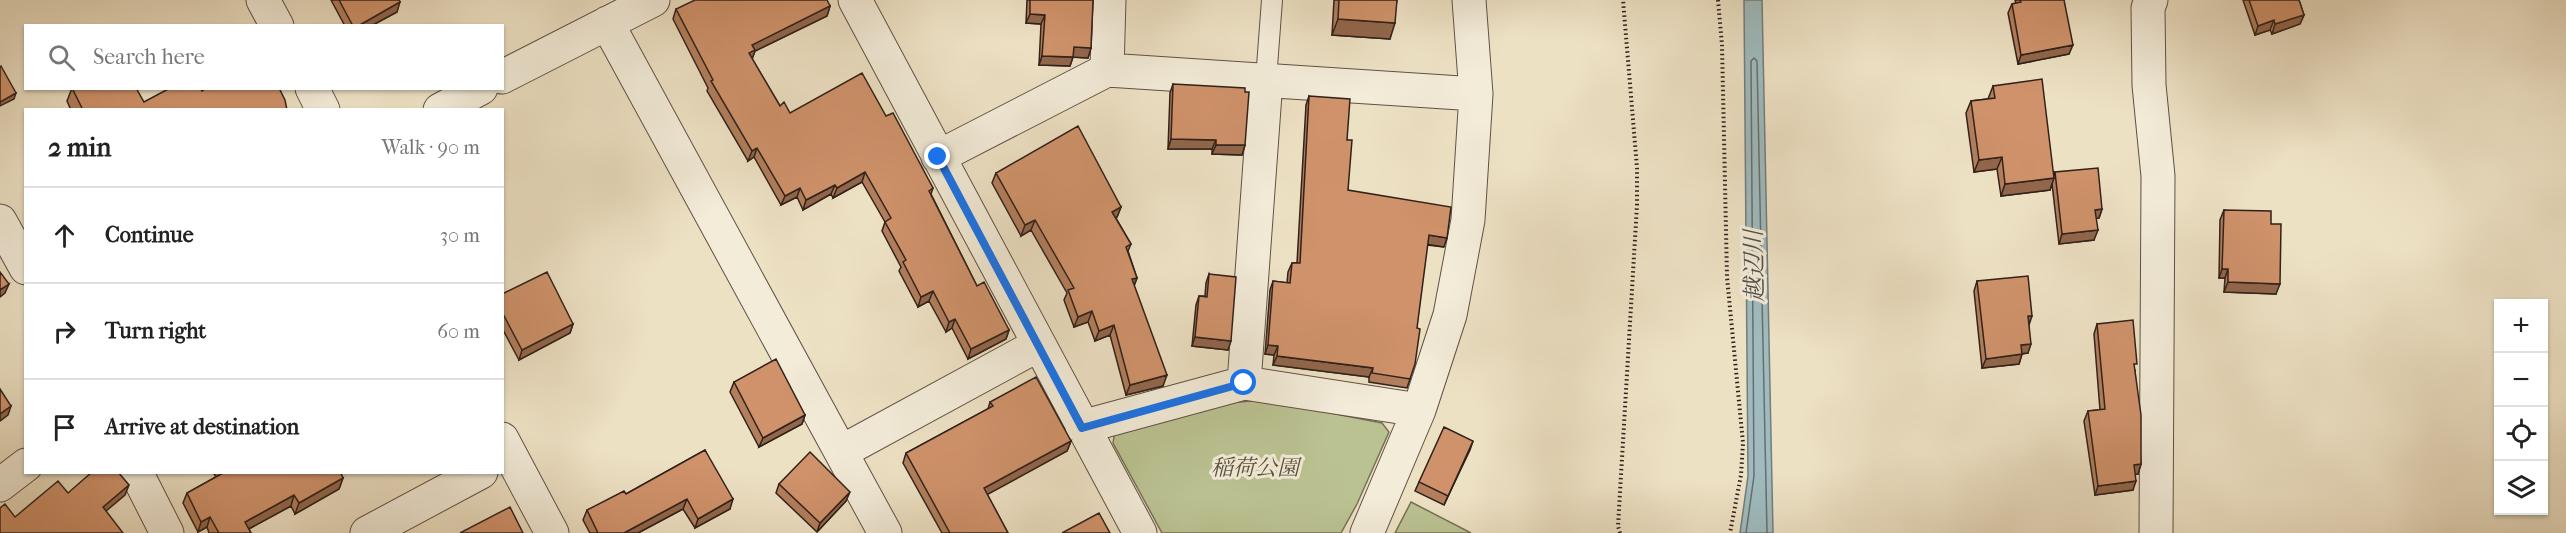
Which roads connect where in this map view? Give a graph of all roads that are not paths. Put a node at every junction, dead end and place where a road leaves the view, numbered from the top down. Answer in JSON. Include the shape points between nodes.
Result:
{"nodes":[{"id":1,"x":263,"y":0,"type":"edge"},
{"id":2,"x":653,"y":0,"type":"edge"},
{"id":3,"x":855,"y":0,"type":"edge"},
{"id":4,"x":1109,"y":0,"type":"edge"},
{"id":5,"x":1272,"y":0,"type":"edge"},
{"id":6,"x":1469,"y":0,"type":"edge"},
{"id":7,"x":2151,"y":0,"type":"edge"},
{"id":8,"x":607,"y":23,"type":"junction"},
{"id":9,"x":276,"y":24,"type":"edge"},
{"id":10,"x":1107,"y":70,"type":"junction"},
{"id":11,"x":504,"y":76,"type":"edge"},
{"id":12,"x":1266,"y":80,"type":"junction"},
{"id":13,"x":313,"y":90,"type":"edge"},
{"id":14,"x":477,"y":90,"type":"edge"},
{"id":15,"x":1476,"y":94,"type":"junction"},
{"id":16,"x":322,"y":108,"type":"edge"},
{"id":17,"x":444,"y":108,"type":"edge"},
{"id":18,"x":938,"y":157,"type":"junction"},
{"id":19,"x":0,"y":221,"type":"edge"},
{"id":20,"x":24,"y":264,"type":"edge"},
{"id":21,"x":1038,"y":345,"type":"junction"},
{"id":22,"x":1244,"y":383,"type":"junction"},
{"id":23,"x":1419,"y":410,"type":"junction"},
{"id":24,"x":1082,"y":428,"type":"junction"},
{"id":25,"x":506,"y":452,"type":"edge"},
{"id":26,"x":841,"y":452,"type":"junction"},
{"id":27,"x":24,"y":467,"type":"edge"},
{"id":28,"x":136,"y":474,"type":"edge"},
{"id":29,"x":477,"y":474,"type":"edge"},
{"id":30,"x":0,"y":485,"type":"edge"},
{"id":31,"x":167,"y":533,"type":"edge"},
{"id":32,"x":367,"y":533,"type":"edge"},
{"id":33,"x":552,"y":533,"type":"edge"},
{"id":34,"x":885,"y":533,"type":"edge"},
{"id":35,"x":1140,"y":533,"type":"edge"},
{"id":36,"x":1367,"y":533,"type":"edge"},
{"id":37,"x":2156,"y":533,"type":"edge"}],
"edges":[{"from":1,"to":9,"type":"street"},
{"from":2,"to":8,"type":"street"},
{"from":3,"to":18,"type":"street"},
{"from":4,"to":10,"type":"street"},
{"from":5,"to":12,"type":"lane"},
{"from":6,"to":15,"type":"street"},
{"from":7,"to":37,"type":"street","via":[[2149,85],[2158,176]]},
{"from":8,"to":11,"type":"street"},
{"from":8,"to":26,"type":"street"},
{"from":10,"to":12,"type":"street"},
{"from":10,"to":18,"type":"street"},
{"from":12,"to":15,"type":"street"},
{"from":12,"to":22,"type":"street"},
{"from":13,"to":16,"type":"street"},
{"from":14,"to":17,"type":"street"},
{"from":15,"to":23,"type":"street","via":[[1466,231],[1450,315]]},
{"from":18,"to":21,"type":"street"},
{"from":19,"to":20,"type":"street"},
{"from":21,"to":24,"type":"street"},
{"from":21,"to":26,"type":"street"},
{"from":22,"to":23,"type":"street"},
{"from":22,"to":24,"type":"street"},
{"from":23,"to":36,"type":"street"},
{"from":24,"to":35,"type":"street"},
{"from":25,"to":33,"type":"street"},
{"from":26,"to":34,"type":"street"},
{"from":27,"to":30,"type":"street"},
{"from":28,"to":31,"type":"street"},
{"from":29,"to":32,"type":"street"}]}
